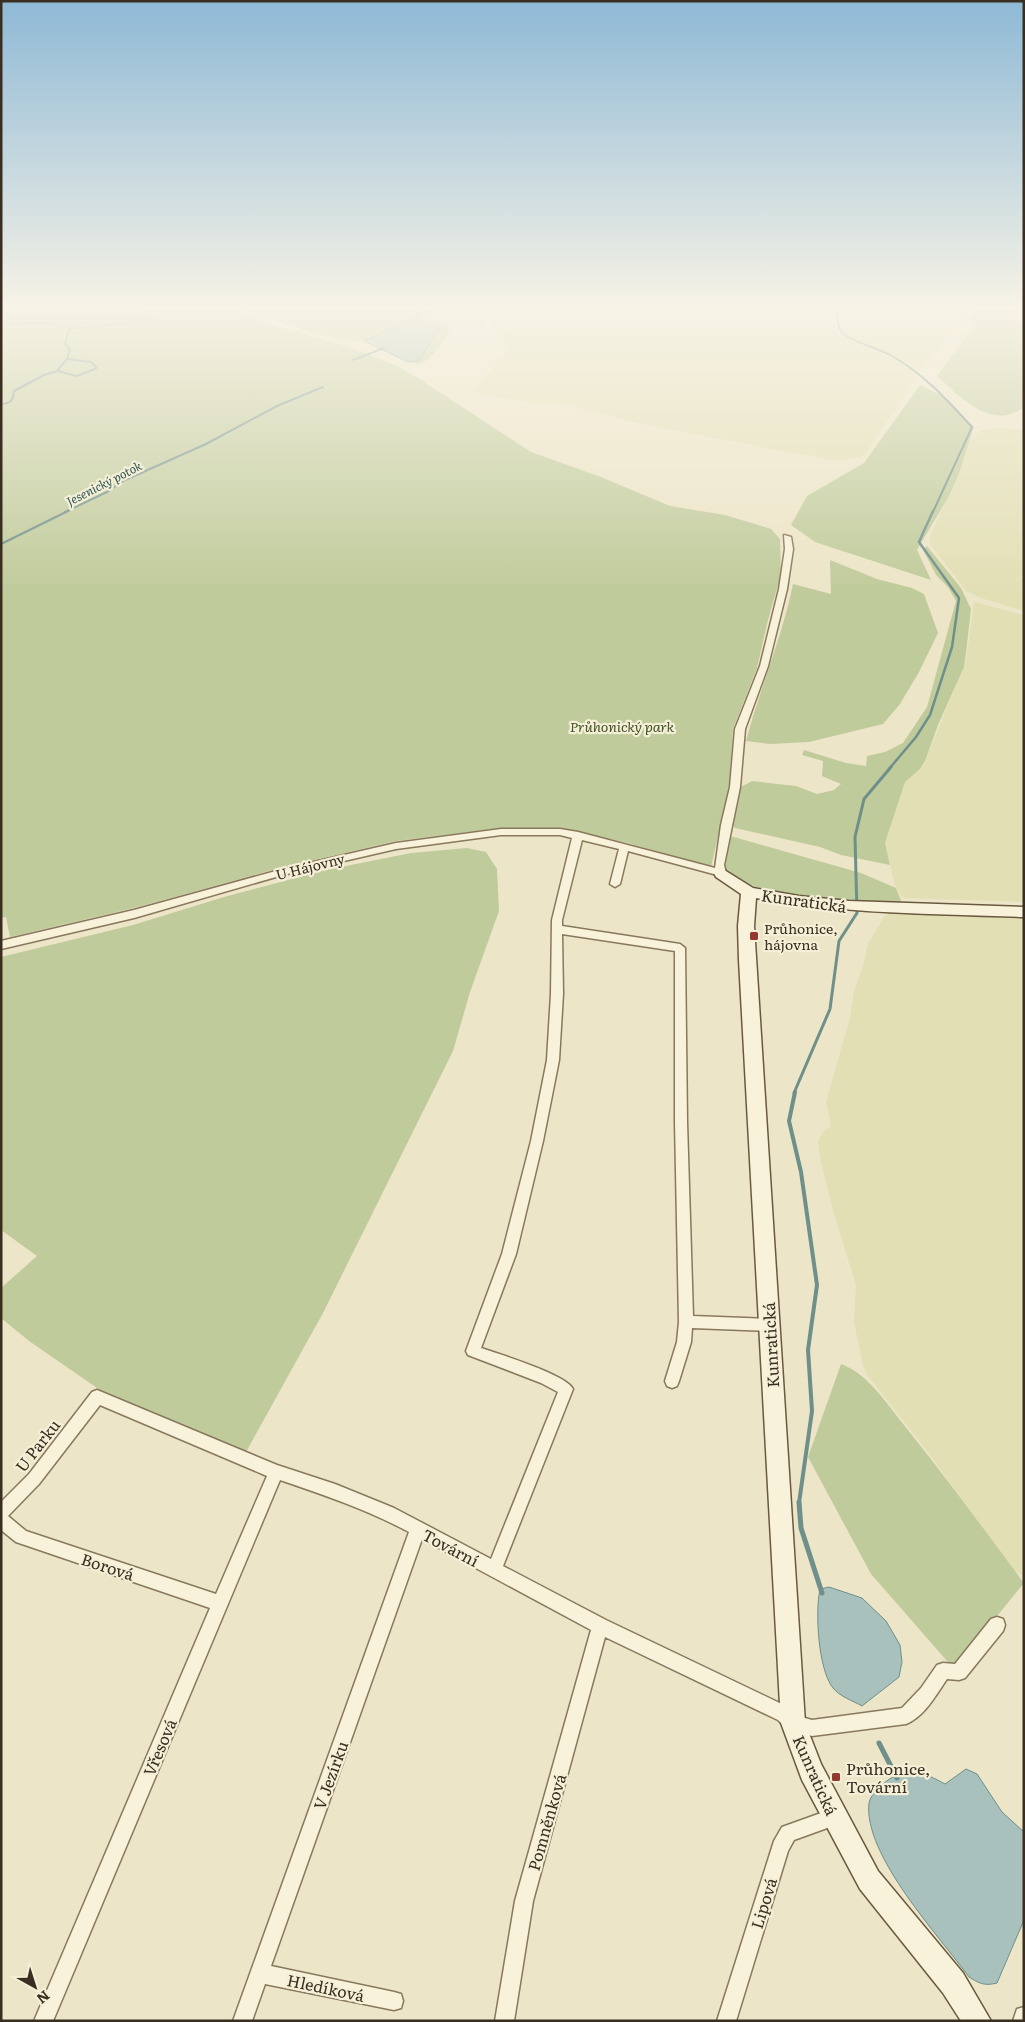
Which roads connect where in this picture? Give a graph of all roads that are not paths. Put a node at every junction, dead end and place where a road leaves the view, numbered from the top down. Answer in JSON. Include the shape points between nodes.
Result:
{"nodes":[{"id":1,"x":787,"y":537,"type":"dead end"},
{"id":2,"x":578,"y":836,"type":"junction"},
{"id":3,"x":624,"y":847,"type":"junction"},
{"id":4,"x":720,"y":873,"type":"junction"},
{"id":5,"x":615,"y":884,"type":"dead end"},
{"id":6,"x":749,"y":892,"type":"junction"},
{"id":7,"x":1024,"y":912,"type":"edge"},
{"id":8,"x":557,"y":929,"type":"junction"},
{"id":9,"x":1,"y":945,"type":"edge"},
{"id":10,"x":686,"y":1322,"type":"junction"},
{"id":11,"x":769,"y":1324,"type":"junction"},
{"id":12,"x":672,"y":1381,"type":"dead end"},
{"id":13,"x":97,"y":1397,"type":"joint"},
{"id":14,"x":276,"y":1472,"type":"junction"},
{"id":15,"x":1,"y":1513,"type":"edge"},
{"id":16,"x":1,"y":1520,"type":"edge"},
{"id":17,"x":418,"y":1529,"type":"junction"},
{"id":18,"x":494,"y":1570,"type":"junction"},
{"id":19,"x":220,"y":1603,"type":"junction"},
{"id":20,"x":997,"y":1625,"type":"dead end"},
{"id":21,"x":600,"y":1626,"type":"junction"},
{"id":22,"x":793,"y":1723,"type":"junction"},
{"id":23,"x":834,"y":1816,"type":"junction"},
{"id":24,"x":258,"y":1973,"type":"junction"},
{"id":25,"x":394,"y":2001,"type":"dead end"},
{"id":26,"x":1024,"y":2016,"type":"edge"},
{"id":27,"x":43,"y":2021,"type":"edge"},
{"id":28,"x":242,"y":2021,"type":"edge"},
{"id":29,"x":504,"y":2021,"type":"edge"},
{"id":30,"x":726,"y":2021,"type":"edge"},
{"id":31,"x":977,"y":2021,"type":"edge"},
{"id":32,"x":1022,"y":2021,"type":"edge"}],
"edges":[{"from":1,"to":4,"type":"street","via":[[789,549],[783,589],[764,666],[740,730],[735,787],[724,833]]},
{"from":2,"to":3,"type":"street","name":"U Hájovny"},
{"from":2,"to":8,"type":"street"},
{"from":2,"to":9,"type":"street","name":"U Hájovny","via":[[560,832],[501,832],[396,846]]},
{"from":3,"to":4,"type":"street","name":"U Hájovny"},
{"from":3,"to":5,"type":"street"},
{"from":4,"to":6,"type":"street","name":"U Hájovny"},
{"from":6,"to":7,"type":"street","name":"Kunratická","via":[[849,906]]},
{"from":6,"to":11,"type":"street","name":"Kunratická","via":[[747,952]]},
{"from":8,"to":10,"type":"street","via":[[680,948]]},
{"from":8,"to":18,"type":"street","via":[[552,1060],[537,1141],[509,1254],[472,1351],[546,1378],[566,1389]]},
{"from":10,"to":11,"type":"street"},
{"from":10,"to":12,"type":"street","via":[[684,1342]]},
{"from":11,"to":22,"type":"street","name":"Kunratická"},
{"from":13,"to":14,"type":"street","name":"Tovární"},
{"from":13,"to":15,"type":"street","name":"U Parku","via":[[34,1479]]},
{"from":14,"to":17,"type":"street","name":"Tovární","via":[[335,1491]]},
{"from":14,"to":19,"type":"street","name":"Vřesová"},
{"from":16,"to":19,"type":"street","name":"Borová","via":[[21,1537]]},
{"from":17,"to":18,"type":"street","name":"Tovární"},
{"from":17,"to":24,"type":"street","name":"V Jezírku"},
{"from":18,"to":21,"type":"street","name":"Tovární"},
{"from":19,"to":27,"type":"street","name":"Vřesová"},
{"from":20,"to":22,"type":"street","via":[[959,1672],[943,1671],[906,1716],[812,1728]]},
{"from":21,"to":22,"type":"street","name":"Tovární","via":[[784,1714]]},
{"from":21,"to":29,"type":"street","name":"Pomněnková","via":[[524,1901]]},
{"from":22,"to":23,"type":"street","name":"Kunratická"},
{"from":23,"to":30,"type":"street","name":"Lipová","via":[[788,1833],[780,1847]]},
{"from":23,"to":31,"type":"street","name":"Kunratická","via":[[869,1880],[952,1983]]},
{"from":24,"to":25,"type":"street","name":"Hledíková"},
{"from":24,"to":28,"type":"street","name":"V Jezírku"},
{"from":26,"to":32,"type":"street"}]}
